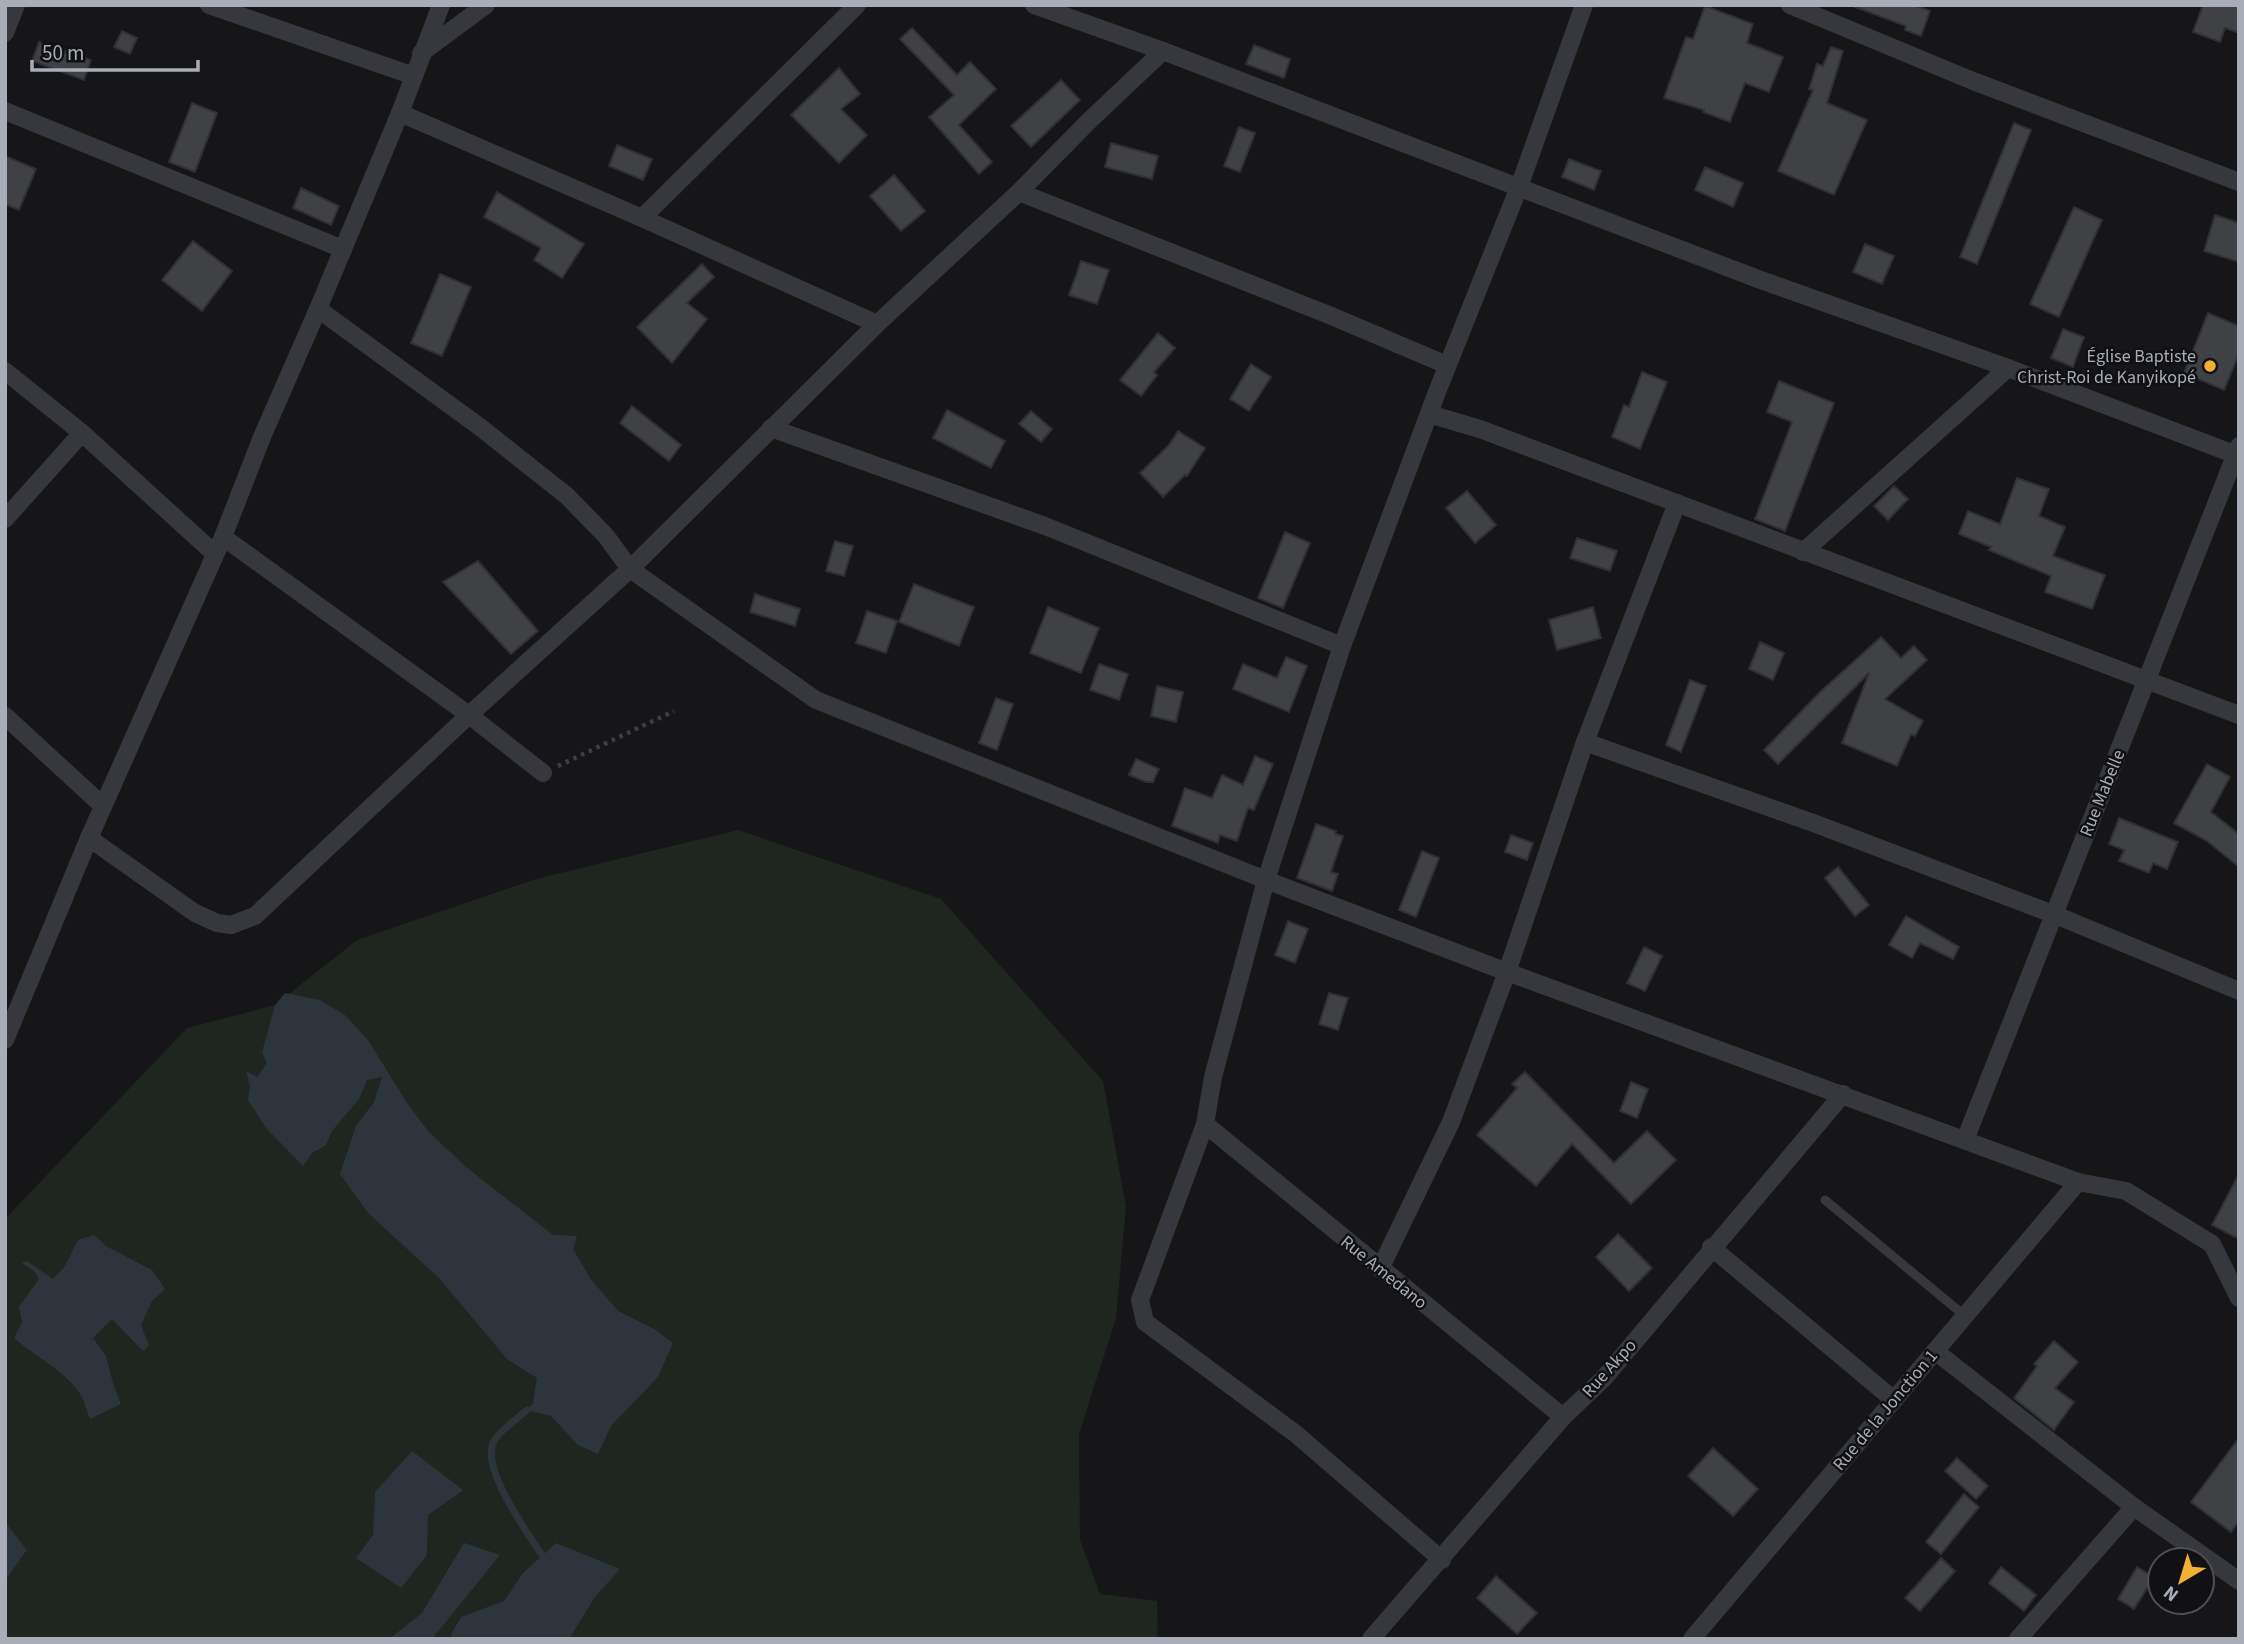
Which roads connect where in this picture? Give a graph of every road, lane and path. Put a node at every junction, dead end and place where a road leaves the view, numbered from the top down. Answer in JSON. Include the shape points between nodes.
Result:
{"nodes":[{"id":1,"x":16,"y":5,"type":"edge"},
{"id":2,"x":209,"y":5,"type":"edge"},
{"id":3,"x":441,"y":5,"type":"edge"},
{"id":4,"x":486,"y":5,"type":"edge"},
{"id":5,"x":857,"y":5,"type":"edge"},
{"id":6,"x":1034,"y":5,"type":"edge"},
{"id":7,"x":1584,"y":5,"type":"edge"},
{"id":8,"x":1790,"y":5,"type":"edge"},
{"id":9,"x":5,"y":33,"type":"edge"},
{"id":10,"x":1163,"y":51,"type":"junction"},
{"id":11,"x":421,"y":53,"type":"junction"},
{"id":12,"x":414,"y":76,"type":"junction"},
{"id":13,"x":5,"y":111,"type":"edge"},
{"id":14,"x":400,"y":113,"type":"junction"},
{"id":15,"x":2239,"y":182,"type":"edge"},
{"id":16,"x":1519,"y":187,"type":"junction"},
{"id":17,"x":1018,"y":192,"type":"junction"},
{"id":18,"x":642,"y":218,"type":"junction"},
{"id":19,"x":343,"y":249,"type":"junction"},
{"id":20,"x":318,"y":309,"type":"junction"},
{"id":21,"x":877,"y":324,"type":"junction"},
{"id":22,"x":1447,"y":365,"type":"junction"},
{"id":23,"x":2008,"y":368,"type":"junction"},
{"id":24,"x":5,"y":371,"type":"edge"},
{"id":25,"x":1429,"y":414,"type":"junction"},
{"id":26,"x":771,"y":428,"type":"junction"},
{"id":27,"x":82,"y":433,"type":"junction"},
{"id":28,"x":2238,"y":452,"type":"edge"},
{"id":29,"x":1677,"y":503,"type":"junction"},
{"id":30,"x":5,"y":520,"type":"edge"},
{"id":31,"x":223,"y":537,"type":"junction"},
{"id":32,"x":1803,"y":552,"type":"junction"},
{"id":33,"x":215,"y":554,"type":"junction"},
{"id":34,"x":630,"y":569,"type":"junction"},
{"id":35,"x":1342,"y":646,"type":"junction"},
{"id":36,"x":2147,"y":682,"type":"junction"},
{"id":37,"x":674,"y":711,"type":"dead end"},
{"id":38,"x":469,"y":715,"type":"junction"},
{"id":39,"x":2239,"y":715,"type":"edge"},
{"id":40,"x":5,"y":716,"type":"edge"},
{"id":41,"x":1585,"y":742,"type":"junction"},
{"id":42,"x":543,"y":773,"type":"joint"},
{"id":43,"x":103,"y":806,"type":"junction"},
{"id":44,"x":89,"y":838,"type":"junction"},
{"id":45,"x":1266,"y":880,"type":"junction"},
{"id":46,"x":2053,"y":914,"type":"junction"},
{"id":47,"x":1507,"y":972,"type":"junction"},
{"id":48,"x":2239,"y":991,"type":"edge"},
{"id":49,"x":5,"y":1040,"type":"edge"},
{"id":50,"x":1843,"y":1094,"type":"junction"},
{"id":51,"x":1205,"y":1124,"type":"junction"},
{"id":52,"x":1965,"y":1140,"type":"junction"},
{"id":53,"x":2078,"y":1182,"type":"junction"},
{"id":54,"x":1825,"y":1200,"type":"dead end"},
{"id":55,"x":1711,"y":1247,"type":"junction"},
{"id":56,"x":1380,"y":1269,"type":"junction"},
{"id":57,"x":2239,"y":1298,"type":"edge"},
{"id":58,"x":1965,"y":1316,"type":"junction"},
{"id":59,"x":1935,"y":1351,"type":"junction"},
{"id":60,"x":1894,"y":1400,"type":"junction"},
{"id":61,"x":1563,"y":1418,"type":"junction"},
{"id":62,"x":2134,"y":1507,"type":"junction"},
{"id":63,"x":1442,"y":1560,"type":"junction"},
{"id":64,"x":2239,"y":1581,"type":"edge"},
{"id":65,"x":1371,"y":1639,"type":"edge"},
{"id":66,"x":1692,"y":1639,"type":"edge"},
{"id":67,"x":2018,"y":1639,"type":"edge"}],
"edges":[{"from":1,"to":9,"type":"street"},
{"from":2,"to":12,"type":"street"},
{"from":3,"to":11,"type":"street"},
{"from":4,"to":11,"type":"street"},
{"from":5,"to":18,"type":"street"},
{"from":6,"to":10,"type":"street"},
{"from":7,"to":16,"type":"street"},
{"from":8,"to":15,"type":"street","via":[[1973,81]]},
{"from":10,"to":16,"type":"street"},
{"from":10,"to":17,"type":"street"},
{"from":11,"to":12,"type":"street"},
{"from":12,"to":14,"type":"street"},
{"from":13,"to":19,"type":"street"},
{"from":14,"to":18,"type":"street"},
{"from":14,"to":19,"type":"street"},
{"from":16,"to":22,"type":"street"},
{"from":16,"to":23,"type":"street"},
{"from":17,"to":21,"type":"street"},
{"from":17,"to":22,"type":"street"},
{"from":18,"to":21,"type":"street"},
{"from":19,"to":20,"type":"street"},
{"from":20,"to":31,"type":"street"},
{"from":20,"to":34,"type":"street","via":[[567,496]]},
{"from":21,"to":26,"type":"street"},
{"from":22,"to":25,"type":"street"},
{"from":23,"to":28,"type":"street"},
{"from":23,"to":32,"type":"street"},
{"from":24,"to":27,"type":"street"},
{"from":25,"to":29,"type":"street"},
{"from":25,"to":35,"type":"street"},
{"from":26,"to":34,"type":"street"},
{"from":26,"to":35,"type":"street","via":[[1045,526]]},
{"from":27,"to":30,"type":"street"},
{"from":27,"to":33,"type":"street"},
{"from":28,"to":36,"type":"street","name":"Rue Mabelle"},
{"from":29,"to":32,"type":"street"},
{"from":29,"to":41,"type":"street"},
{"from":31,"to":33,"type":"street"},
{"from":31,"to":38,"type":"street"},
{"from":32,"to":36,"type":"street"},
{"from":33,"to":43,"type":"street"},
{"from":34,"to":38,"type":"street"},
{"from":34,"to":45,"type":"street","via":[[817,701]]},
{"from":35,"to":45,"type":"street"},
{"from":36,"to":39,"type":"street"},
{"from":36,"to":46,"type":"street","name":"Rue Mabelle"},
{"from":37,"to":42,"type":"path"},
{"from":38,"to":42,"type":"street"},
{"from":38,"to":44,"type":"street","via":[[255,916],[231,925],[195,913]]},
{"from":40,"to":43,"type":"street"},
{"from":41,"to":46,"type":"street"},
{"from":41,"to":47,"type":"street"},
{"from":43,"to":44,"type":"street"},
{"from":44,"to":49,"type":"street"},
{"from":45,"to":47,"type":"street"},
{"from":45,"to":51,"type":"street","via":[[1213,1077]]},
{"from":46,"to":48,"type":"street"},
{"from":46,"to":52,"type":"street","name":"Rue Mabelle"},
{"from":47,"to":50,"type":"street"},
{"from":47,"to":56,"type":"street","via":[[1451,1122]]},
{"from":50,"to":52,"type":"street"},
{"from":50,"to":55,"type":"street","name":"Rue Akpo"},
{"from":51,"to":56,"type":"street","name":"Rue Amedano"},
{"from":51,"to":63,"type":"street","via":[[1140,1300],[1145,1322],[1296,1434]]},
{"from":52,"to":53,"type":"street"},
{"from":53,"to":57,"type":"street","via":[[2126,1191],[2212,1244]]},
{"from":53,"to":58,"type":"street","name":"Rue de la Jonction 1"},
{"from":54,"to":58,"type":"lane"},
{"from":55,"to":60,"type":"street"},
{"from":55,"to":61,"type":"street","name":"Rue Akpo","via":[[1604,1378]]},
{"from":56,"to":61,"type":"street","name":"Rue Amedano"},
{"from":58,"to":59,"type":"street","name":"Rue de la Jonction 1"},
{"from":59,"to":60,"type":"street","name":"Rue de la Jonction 1"},
{"from":59,"to":62,"type":"street"},
{"from":60,"to":66,"type":"street","name":"Rue de la Jonction 1"},
{"from":61,"to":63,"type":"street","name":"Rue Akpo"},
{"from":62,"to":64,"type":"street"},
{"from":62,"to":67,"type":"street"},
{"from":63,"to":65,"type":"street","name":"Rue Akpo"}]}
